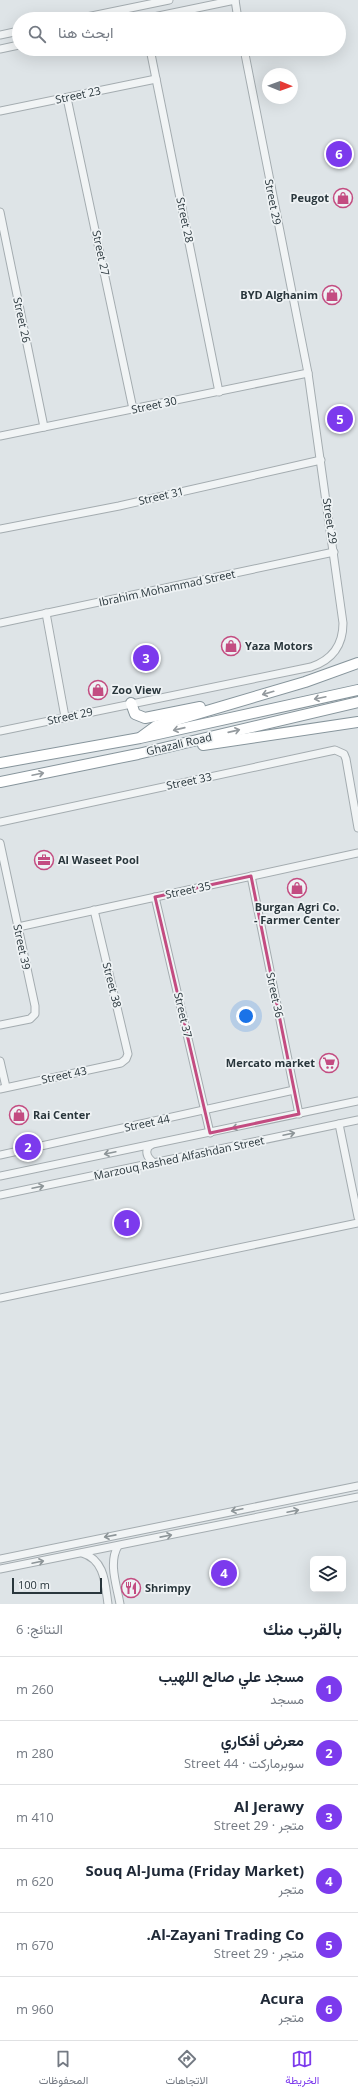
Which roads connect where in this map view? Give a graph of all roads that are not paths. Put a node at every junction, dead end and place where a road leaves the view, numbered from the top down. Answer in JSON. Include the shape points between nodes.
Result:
{"nodes":[{"id":1,"x":169,"y":0,"type":"edge"},
{"id":2,"x":235,"y":0,"type":"edge"},
{"id":3,"x":110,"y":12,"type":"edge"},
{"id":4,"x":178,"y":12,"type":"edge"},
{"id":5,"x":237,"y":12,"type":"edge"},
{"id":6,"x":12,"y":32,"type":"edge"},
{"id":7,"x":0,"y":35,"type":"edge"},
{"id":8,"x":12,"y":46,"type":"edge"},
{"id":9,"x":0,"y":49,"type":"edge"},
{"id":10,"x":151,"y":56,"type":"edge"},
{"id":11,"x":245,"y":56,"type":"edge"},
{"id":12,"x":156,"y":79,"type":"junction"},
{"id":13,"x":67,"y":98,"type":"junction"},
{"id":14,"x":0,"y":111,"type":"edge"},
{"id":15,"x":0,"y":212,"type":"edge"},
{"id":16,"x":308,"y":373,"type":"junction"},
{"id":17,"x":219,"y":392,"type":"junction"},
{"id":18,"x":133,"y":409,"type":"junction"},
{"id":19,"x":44,"y":427,"type":"junction"},
{"id":20,"x":0,"y":436,"type":"edge"},
{"id":21,"x":321,"y":460,"type":"junction"},
{"id":22,"x":0,"y":529,"type":"edge"},
{"id":23,"x":334,"y":552,"type":"junction"},
{"id":24,"x":46,"y":613,"type":"junction"},
{"id":25,"x":0,"y":623,"type":"edge"},
{"id":26,"x":358,"y":663,"type":"edge"},
{"id":27,"x":358,"y":690,"type":"edge"},
{"id":28,"x":358,"y":702,"type":"edge"},
{"id":29,"x":131,"y":704,"type":"junction"},
{"id":30,"x":224,"y":705,"type":"junction"},
{"id":31,"x":65,"y":717,"type":"junction"},
{"id":32,"x":358,"y":723,"type":"edge"},
{"id":33,"x":0,"y":731,"type":"edge"},
{"id":34,"x":140,"y":738,"type":"junction"},
{"id":35,"x":138,"y":754,"type":"junction"},
{"id":36,"x":0,"y":762,"type":"edge"},
{"id":37,"x":0,"y":782,"type":"edge"},
{"id":38,"x":0,"y":822,"type":"edge"},
{"id":39,"x":358,"y":828,"type":"edge"},
{"id":40,"x":0,"y":843,"type":"edge"},
{"id":41,"x":358,"y":853,"type":"edge"},
{"id":42,"x":251,"y":876,"type":"junction"},
{"id":43,"x":155,"y":897,"type":"junction"},
{"id":44,"x":94,"y":910,"type":"junction"},
{"id":45,"x":18,"y":927,"type":"junction"},
{"id":46,"x":0,"y":1025,"type":"edge"},
{"id":47,"x":126,"y":1059,"type":"joint"},
{"id":48,"x":0,"y":1061,"type":"edge"},
{"id":49,"x":3,"y":1088,"type":"edge"},
{"id":50,"x":294,"y":1090,"type":"junction"},
{"id":51,"x":358,"y":1101,"type":"edge"},
{"id":52,"x":205,"y":1111,"type":"junction"},
{"id":53,"x":299,"y":1114,"type":"junction"},
{"id":54,"x":358,"y":1120,"type":"edge"},
{"id":55,"x":339,"y":1124,"type":"junction"},
{"id":56,"x":210,"y":1132,"type":"junction"},
{"id":57,"x":152,"y":1145,"type":"junction"},
{"id":58,"x":0,"y":1156,"type":"edge"},
{"id":59,"x":154,"y":1163,"type":"junction"},
{"id":60,"x":0,"y":1176,"type":"edge"},
{"id":61,"x":0,"y":1195,"type":"edge"},
{"id":62,"x":358,"y":1217,"type":"edge"},
{"id":63,"x":358,"y":1224,"type":"edge"},
{"id":64,"x":0,"y":1298,"type":"edge"},
{"id":65,"x":358,"y":1486,"type":"edge"},
{"id":66,"x":358,"y":1497,"type":"edge"},
{"id":67,"x":118,"y":1546,"type":"junction"},
{"id":68,"x":81,"y":1553,"type":"junction"},
{"id":69,"x":0,"y":1558,"type":"edge"},
{"id":70,"x":0,"y":1569,"type":"edge"},
{"id":71,"x":108,"y":1604,"type":"edge"},
{"id":72,"x":120,"y":1604,"type":"edge"}],
"edges":[{"from":1,"to":3,"type":"street"},
{"from":2,"to":4,"type":"street"},
{"from":2,"to":5,"type":"street"},
{"from":6,"to":7,"type":"street"},
{"from":8,"to":9,"type":"street"},
{"from":10,"to":12,"type":"street","name":"Street 28"},
{"from":11,"to":16,"type":"street","name":"Street 29"},
{"from":12,"to":13,"type":"street","name":"Street 23"},
{"from":12,"to":17,"type":"street","name":"Street 28"},
{"from":13,"to":14,"type":"street","name":"Street 23"},
{"from":13,"to":18,"type":"street","name":"Street 27"},
{"from":15,"to":19,"type":"street","name":"Street 26"},
{"from":16,"to":17,"type":"street","name":"Street 30"},
{"from":16,"to":21,"type":"street","name":"Street 29"},
{"from":17,"to":18,"type":"street","name":"Street 30"},
{"from":18,"to":19,"type":"street","name":"Street 30"},
{"from":19,"to":20,"type":"street","name":"Street 30"},
{"from":21,"to":22,"type":"street","name":"Street 31","via":[[119,506]]},
{"from":21,"to":23,"type":"street","name":"Street 29"},
{"from":23,"to":24,"type":"street","name":"Ibrahim Mohammad Street"},
{"from":23,"to":29,"type":"street","name":"Street 29","via":[[343,633],[340,643],[328,658],[311,667]]},
{"from":24,"to":25,"type":"street","name":"Ibrahim Mohammad Street"},
{"from":24,"to":31,"type":"street"},
{"from":26,"to":30,"type":"highway","one_way":true,"via":[[305,682]]},
{"from":27,"to":34,"type":"highway","name":"Ghazali Road","one_way":true},
{"from":35,"to":28,"type":"highway","name":"Ghazali Road","one_way":true},
{"from":29,"to":30,"type":"highway","via":[[135,714],[145,718]]},
{"from":29,"to":31,"type":"street","name":"Street 29"},
{"from":30,"to":34,"type":"highway","via":[[156,726]]},
{"from":31,"to":33,"type":"street","name":"Street 29"},
{"from":32,"to":35,"type":"highway"},
{"from":34,"to":36,"type":"highway","name":"Ghazali Road"},
{"from":37,"to":35,"type":"highway","name":"Ghazali Road","one_way":true},
{"from":38,"to":39,"type":"street","name":"Street 33","via":[[330,750],[340,751],[346,759]]},
{"from":40,"to":45,"type":"street","name":"Street 39"},
{"from":41,"to":42,"type":"street","name":"Street 35"},
{"from":42,"to":43,"type":"street","name":"Street 35"},
{"from":42,"to":50,"type":"street","name":"Street 36"},
{"from":43,"to":44,"type":"street","name":"Street 35"},
{"from":43,"to":52,"type":"street","name":"Street 37"},
{"from":44,"to":45,"type":"street","name":"Street 35"},
{"from":44,"to":47,"type":"street","name":"Street 38","via":[[128,1054]]},
{"from":45,"to":46,"type":"street","name":"Street 39","via":[[35,1014],[30,1019]]},
{"from":47,"to":49,"type":"street","name":"Street 43","via":[[121,1063]]},
{"from":48,"to":49,"type":"street"},
{"from":50,"to":52,"type":"street","name":"Street 44"},
{"from":50,"to":53,"type":"street","name":"Street 36"},
{"from":51,"to":53,"type":"street","name":"Marzouq Rashed Alfashdan Street"},
{"from":52,"to":56,"type":"street","name":"Street 37"},
{"from":52,"to":58,"type":"street","name":"Street 44"},
{"from":53,"to":56,"type":"street","name":"Marzouq Rashed Alfashdan Street","one_way":true},
{"from":54,"to":55,"type":"street","name":"Marzouq Rashed Alfashdan Street"},
{"from":59,"to":55,"type":"street","name":"Marzouq Rashed Alfashdan Street","one_way":true},
{"from":55,"to":62,"type":"street"},
{"from":56,"to":57,"type":"street","name":"Marzouq Rashed Alfashdan Street"},
{"from":57,"to":59,"type":"street","via":[[146,1151]]},
{"from":57,"to":60,"type":"street","name":"Marzouq Rashed Alfashdan Street","one_way":true},
{"from":61,"to":59,"type":"street","name":"Marzouq Rashed Alfashdan Street","one_way":true},
{"from":63,"to":64,"type":"street"},
{"from":65,"to":69,"type":"street","one_way":true},
{"from":67,"to":66,"type":"street","one_way":true},
{"from":67,"to":68,"type":"street"},
{"from":67,"to":72,"type":"street","via":[[113,1564]]},
{"from":70,"to":68,"type":"street","one_way":true},
{"from":68,"to":71,"type":"street","via":[[96,1560],[101,1567]]}]}
